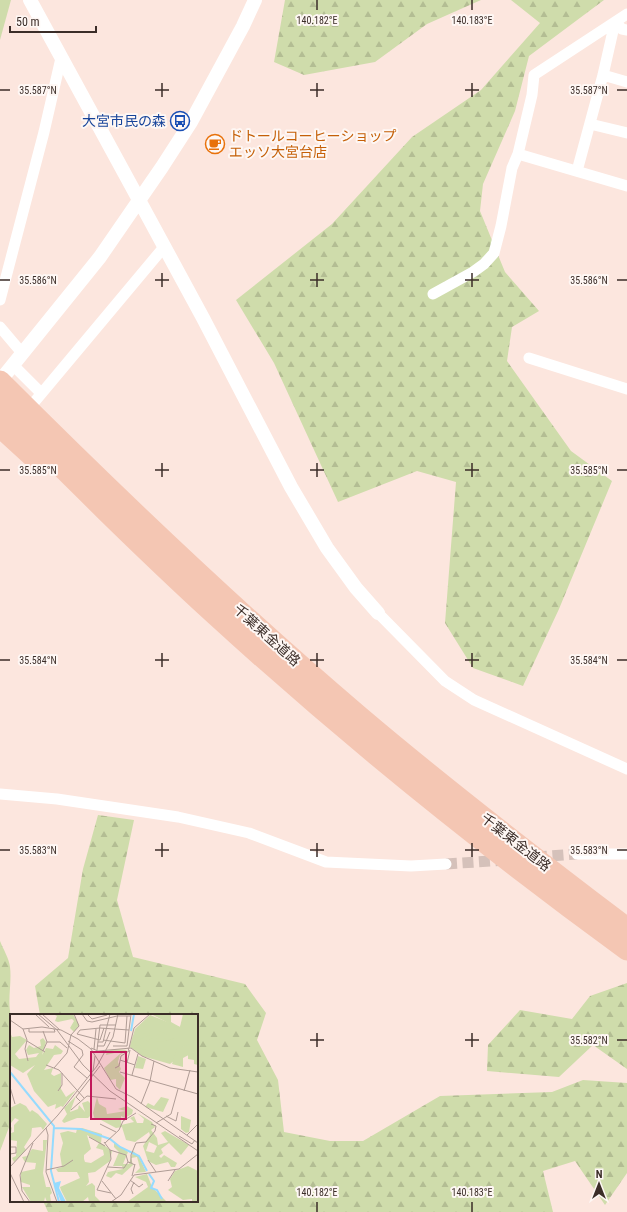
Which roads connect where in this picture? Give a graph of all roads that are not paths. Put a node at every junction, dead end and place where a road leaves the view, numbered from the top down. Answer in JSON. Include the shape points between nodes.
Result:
{"nodes":[{"id":1,"x":30,"y":0,"type":"edge"},
{"id":2,"x":255,"y":0,"type":"edge"},
{"id":3,"x":627,"y":14,"type":"edge"},
{"id":4,"x":615,"y":22,"type":"junction"},
{"id":5,"x":627,"y":30,"type":"edge"},
{"id":6,"x":61,"y":58,"type":"junction"},
{"id":7,"x":603,"y":75,"type":"junction"},
{"id":8,"x":627,"y":82,"type":"edge"},
{"id":9,"x":590,"y":124,"type":"junction"},
{"id":10,"x":627,"y":133,"type":"edge"},
{"id":11,"x":518,"y":154,"type":"junction"},
{"id":12,"x":577,"y":171,"type":"junction"},
{"id":13,"x":627,"y":186,"type":"edge"},
{"id":14,"x":139,"y":200,"type":"junction"},
{"id":15,"x":164,"y":247,"type":"junction"},
{"id":16,"x":432,"y":294,"type":"dead end"},
{"id":17,"x":0,"y":300,"type":"edge"},
{"id":18,"x":0,"y":327,"type":"edge"},
{"id":19,"x":22,"y":353,"type":"junction"},
{"id":20,"x":529,"y":358,"type":"dead end"},
{"id":21,"x":4,"y":376,"type":"edge"},
{"id":22,"x":627,"y":389,"type":"edge"},
{"id":23,"x":41,"y":393,"type":"junction"},
{"id":24,"x":0,"y":406,"type":"edge"},
{"id":25,"x":17,"y":433,"type":"edge"},
{"id":26,"x":378,"y":613,"type":"joint"},
{"id":27,"x":627,"y":769,"type":"edge"},
{"id":28,"x":0,"y":794,"type":"edge"},
{"id":29,"x":578,"y":854,"type":"tunnel mouth"},
{"id":30,"x":627,"y":854,"type":"edge"},
{"id":31,"x":446,"y":864,"type":"tunnel mouth"},
{"id":32,"x":627,"y":928,"type":"edge"},
{"id":33,"x":627,"y":950,"type":"edge"}],
"edges":[{"from":1,"to":6,"type":"street"},
{"from":2,"to":14,"type":"street","via":[[191,122]]},
{"from":3,"to":4,"type":"street"},
{"from":4,"to":5,"type":"street"},
{"from":4,"to":7,"type":"street"},
{"from":4,"to":11,"type":"street","via":[[534,75],[532,95]]},
{"from":6,"to":14,"type":"street"},
{"from":6,"to":17,"type":"street"},
{"from":7,"to":8,"type":"street"},
{"from":7,"to":9,"type":"street"},
{"from":9,"to":10,"type":"street"},
{"from":9,"to":12,"type":"street"},
{"from":11,"to":12,"type":"street"},
{"from":11,"to":16,"type":"street","via":[[512,168],[494,253],[473,272]]},
{"from":12,"to":13,"type":"street"},
{"from":14,"to":15,"type":"street"},
{"from":14,"to":19,"type":"street","via":[[100,257]]},
{"from":15,"to":23,"type":"street"},
{"from":15,"to":26,"type":"street","via":[[291,487],[327,548]]},
{"from":18,"to":19,"type":"street"},
{"from":19,"to":21,"type":"street"},
{"from":20,"to":22,"type":"street"},
{"from":21,"to":23,"type":"street"},
{"from":21,"to":25,"type":"highway","name":"千葉東金道路"},
{"from":23,"to":25,"type":"street"},
{"from":24,"to":25,"type":"highway","name":"千葉東金道路"},
{"from":25,"to":32,"type":"highway","name":"千葉東金道路","via":[[160,537],[358,715],[456,796]]},
{"from":25,"to":33,"type":"highway","name":"千葉東金道路","via":[[109,524],[130,535],[213,613],[391,767],[532,880]]},
{"from":26,"to":27,"type":"street","via":[[445,680],[474,700]]},
{"from":28,"to":31,"type":"street","via":[[57,799],[178,818],[249,833],[326,862],[411,866]]},
{"from":29,"to":30,"type":"street"}]}
